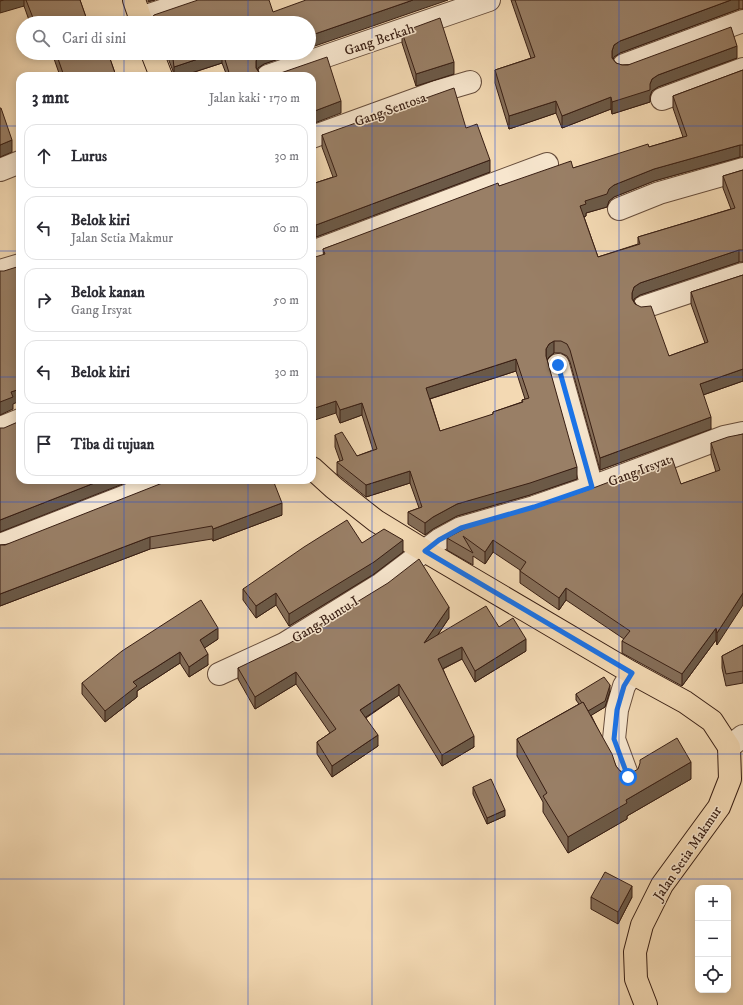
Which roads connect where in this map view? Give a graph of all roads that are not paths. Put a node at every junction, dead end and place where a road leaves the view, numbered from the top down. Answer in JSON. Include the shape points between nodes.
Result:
{"nodes":[{"id":1,"x":195,"y":0,"type":"edge"},
{"id":2,"x":489,"y":0,"type":"edge"},
{"id":3,"x":139,"y":14,"type":"edge"},
{"id":4,"x":743,"y":21,"type":"edge"},
{"id":5,"x":316,"y":59,"type":"edge"},
{"id":6,"x":155,"y":60,"type":"edge"},
{"id":7,"x":315,"y":60,"type":"edge"},
{"id":8,"x":624,"y":66,"type":"edge"},
{"id":9,"x":743,"y":69,"type":"edge"},
{"id":10,"x":159,"y":72,"type":"edge"},
{"id":11,"x":280,"y":72,"type":"edge"},
{"id":12,"x":470,"y":82,"type":"dead end"},
{"id":13,"x":662,"y":99,"type":"dead end"},
{"id":14,"x":316,"y":136,"type":"edge"},
{"id":15,"x":16,"y":164,"type":"edge"},
{"id":16,"x":547,"y":164,"type":"dead end"},
{"id":17,"x":743,"y":169,"type":"edge"},
{"id":18,"x":0,"y":170,"type":"edge"},
{"id":19,"x":619,"y":209,"type":"dead end"},
{"id":20,"x":316,"y":251,"type":"edge"},
{"id":21,"x":16,"y":266,"type":"edge"},
{"id":22,"x":0,"y":271,"type":"edge"},
{"id":23,"x":743,"y":274,"type":"edge"},
{"id":24,"x":644,"y":307,"type":"edge"},
{"id":25,"x":558,"y":365,"type":"dead end"},
{"id":26,"x":16,"y":422,"type":"edge"},
{"id":27,"x":0,"y":428,"type":"edge"},
{"id":28,"x":743,"y":432,"type":"edge"},
{"id":29,"x":316,"y":472,"type":"edge"},
{"id":30,"x":157,"y":484,"type":"edge"},
{"id":31,"x":592,"y":487,"type":"junction"},
{"id":32,"x":0,"y":544,"type":"edge"},
{"id":33,"x":425,"y":551,"type":"junction"},
{"id":34,"x":632,"y":673,"type":"junction"},
{"id":35,"x":218,"y":674,"type":"dead end"},
{"id":36,"x":736,"y":742,"type":"edge"},
{"id":37,"x":628,"y":777,"type":"edge"},
{"id":38,"x":646,"y":1005,"type":"edge"}],
"edges":[{"from":1,"to":3,"type":"street"},
{"from":2,"to":5,"type":"street","name":"Gang Berkah"},
{"from":4,"to":8,"type":"street"},
{"from":6,"to":10,"type":"main road"},
{"from":7,"to":11,"type":"street","name":"Gang Berkah"},
{"from":9,"to":13,"type":"street"},
{"from":12,"to":14,"type":"street","name":"Gang Sentosa"},
{"from":15,"to":18,"type":"street"},
{"from":16,"to":20,"type":"street"},
{"from":17,"to":19,"type":"street","via":[[659,193]]},
{"from":21,"to":22,"type":"street"},
{"from":23,"to":24,"type":"street"},
{"from":25,"to":31,"type":"street"},
{"from":26,"to":27,"type":"street"},
{"from":28,"to":31,"type":"street","name":"Gang Irsyat"},
{"from":29,"to":33,"type":"main road","name":"Jalan Setia Makmur","via":[[376,521]]},
{"from":30,"to":32,"type":"street"},
{"from":31,"to":33,"type":"street","name":"Gang Irsyat","via":[[461,528]]},
{"from":33,"to":34,"type":"main road","name":"Jalan Setia Makmur"},
{"from":33,"to":35,"type":"street","name":"Gang Buntu I","via":[[381,584],[284,644]]},
{"from":34,"to":36,"type":"main road","name":"Jalan Setia Makmur","via":[[685,702]]},
{"from":34,"to":37,"type":"street","via":[[624,686],[617,710],[614,739]]},
{"from":36,"to":38,"type":"main road","name":"Jalan Setia Makmur","via":[[730,779],[719,807],[662,885],[642,925],[635,952],[636,979]]}]}
